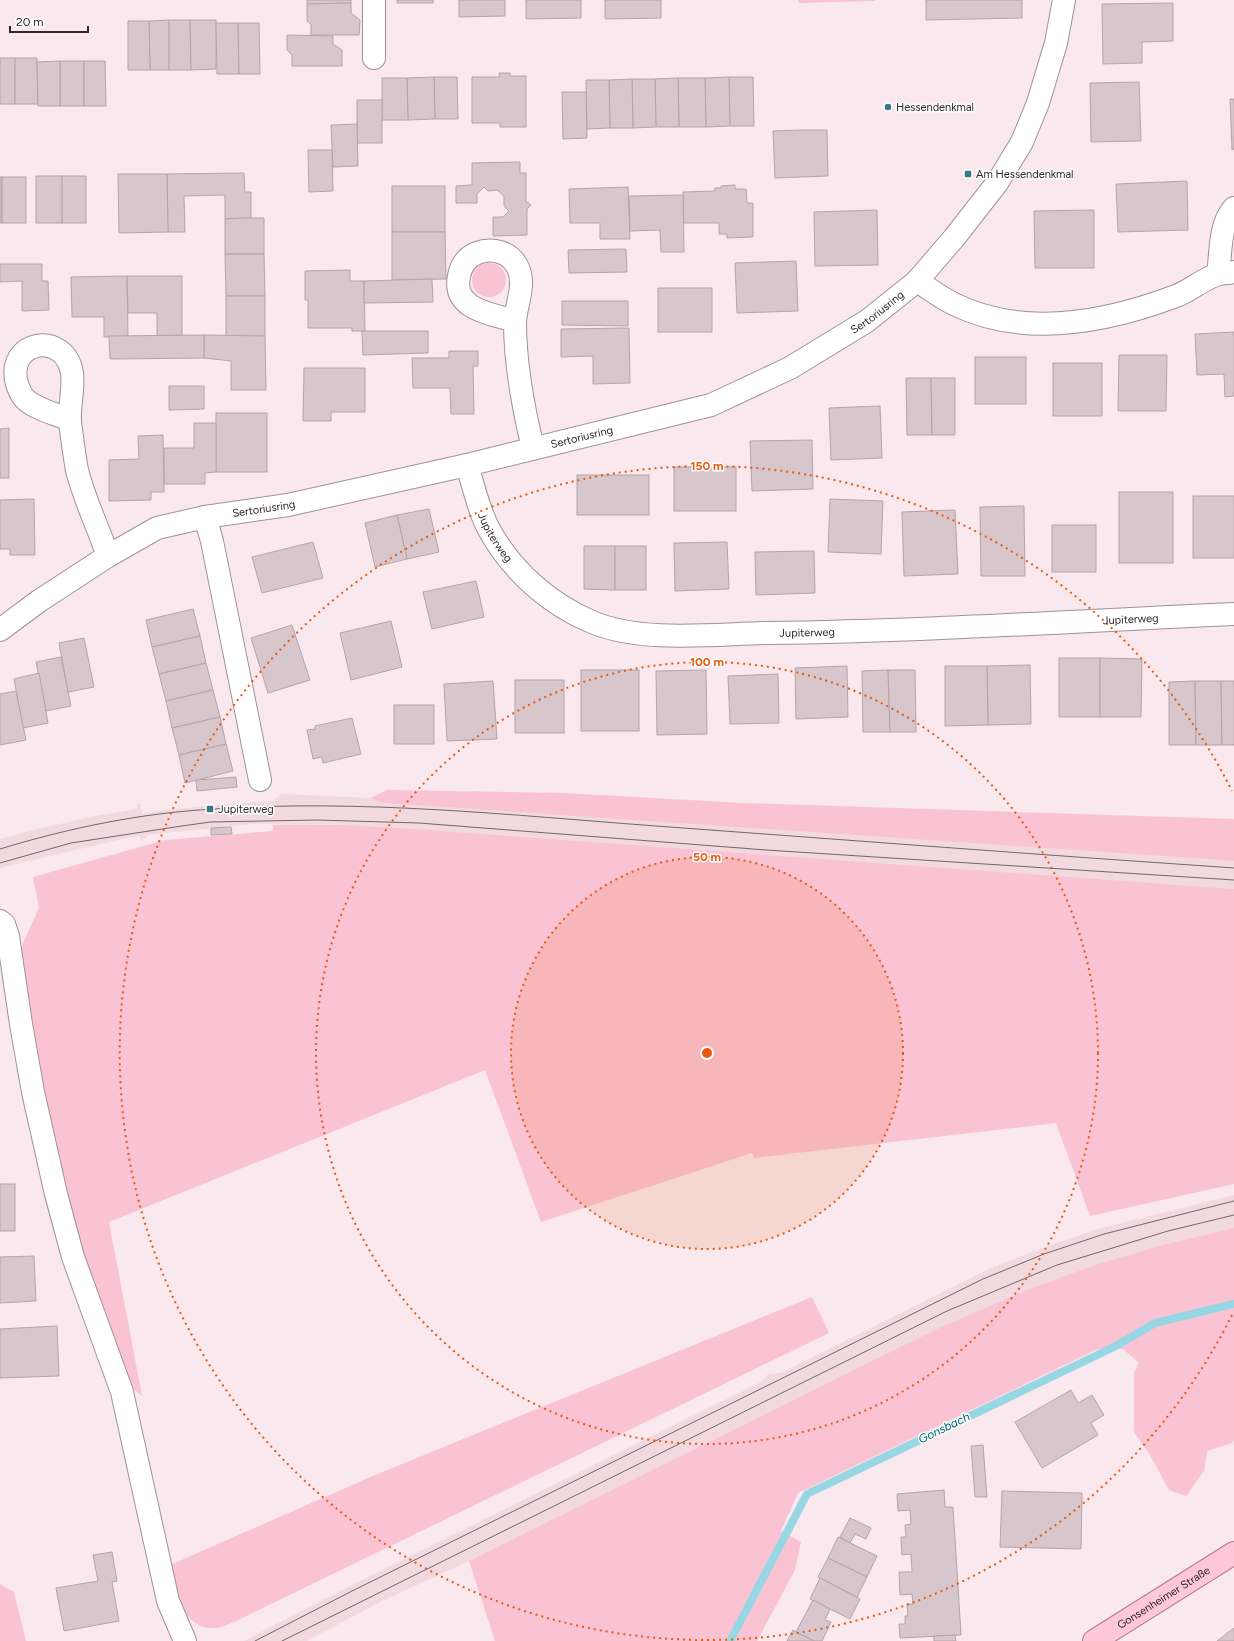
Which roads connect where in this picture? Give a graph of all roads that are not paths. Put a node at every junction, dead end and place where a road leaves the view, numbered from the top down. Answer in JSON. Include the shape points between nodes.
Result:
{"nodes":[{"id":1,"x":374,"y":0,"type":"edge"},
{"id":2,"x":1064,"y":0,"type":"edge"},
{"id":3,"x":374,"y":58,"type":"dead end"},
{"id":4,"x":1234,"y":208,"type":"edge"},
{"id":5,"x":1226,"y":273,"type":"edge"},
{"id":6,"x":917,"y":281,"type":"junction"},
{"id":7,"x":515,"y":322,"type":"dead end"},
{"id":8,"x":70,"y":420,"type":"dead end"},
{"id":9,"x":532,"y":448,"type":"junction"},
{"id":10,"x":467,"y":465,"type":"junction"},
{"id":11,"x":205,"y":517,"type":"junction"},
{"id":12,"x":108,"y":556,"type":"junction"},
{"id":13,"x":1234,"y":614,"type":"edge"},
{"id":14,"x":0,"y":630,"type":"edge"},
{"id":15,"x":260,"y":780,"type":"dead end"},
{"id":16,"x":0,"y":921,"type":"edge"},
{"id":17,"x":1234,"y":1553,"type":"edge"},
{"id":18,"x":185,"y":1641,"type":"edge"},
{"id":19,"x":1094,"y":1641,"type":"edge"}],
"edges":[{"from":1,"to":3,"type":"street"},
{"from":2,"to":6,"type":"street","name":"Sertoriusring","via":[[1056,43],[1038,104],[1022,142],[997,183]]},
{"from":4,"to":5,"type":"street","via":[[1230,212],[1222,238]]},
{"from":5,"to":6,"type":"street","via":[[1176,296],[1120,313],[1083,322],[1046,324],[1017,323],[983,315],[955,305]]},
{"from":6,"to":9,"type":"street","name":"Sertoriusring","via":[[867,321],[790,368],[711,405]]},
{"from":7,"to":9,"type":"street","via":[[520,391]]},
{"from":8,"to":12,"type":"street","via":[[77,470]]},
{"from":9,"to":10,"type":"street","name":"Sertoriusring"},
{"from":10,"to":11,"type":"street","name":"Sertoriusring","via":[[288,505]]},
{"from":10,"to":13,"type":"street","name":"Jupiterweg","via":[[490,533],[520,573],[549,598],[584,619],[624,632],[657,635],[843,632]]},
{"from":11,"to":12,"type":"street","name":"Sertoriusring","via":[[157,528]]},
{"from":11,"to":15,"type":"street"},
{"from":12,"to":14,"type":"street","name":"Sertoriusring"},
{"from":16,"to":18,"type":"street","via":[[4,924],[8,936],[22,1031],[56,1194],[73,1257],[122,1392],[168,1600]]},
{"from":17,"to":19,"type":"main road","name":"Gonsenheimer Straße"}]}
